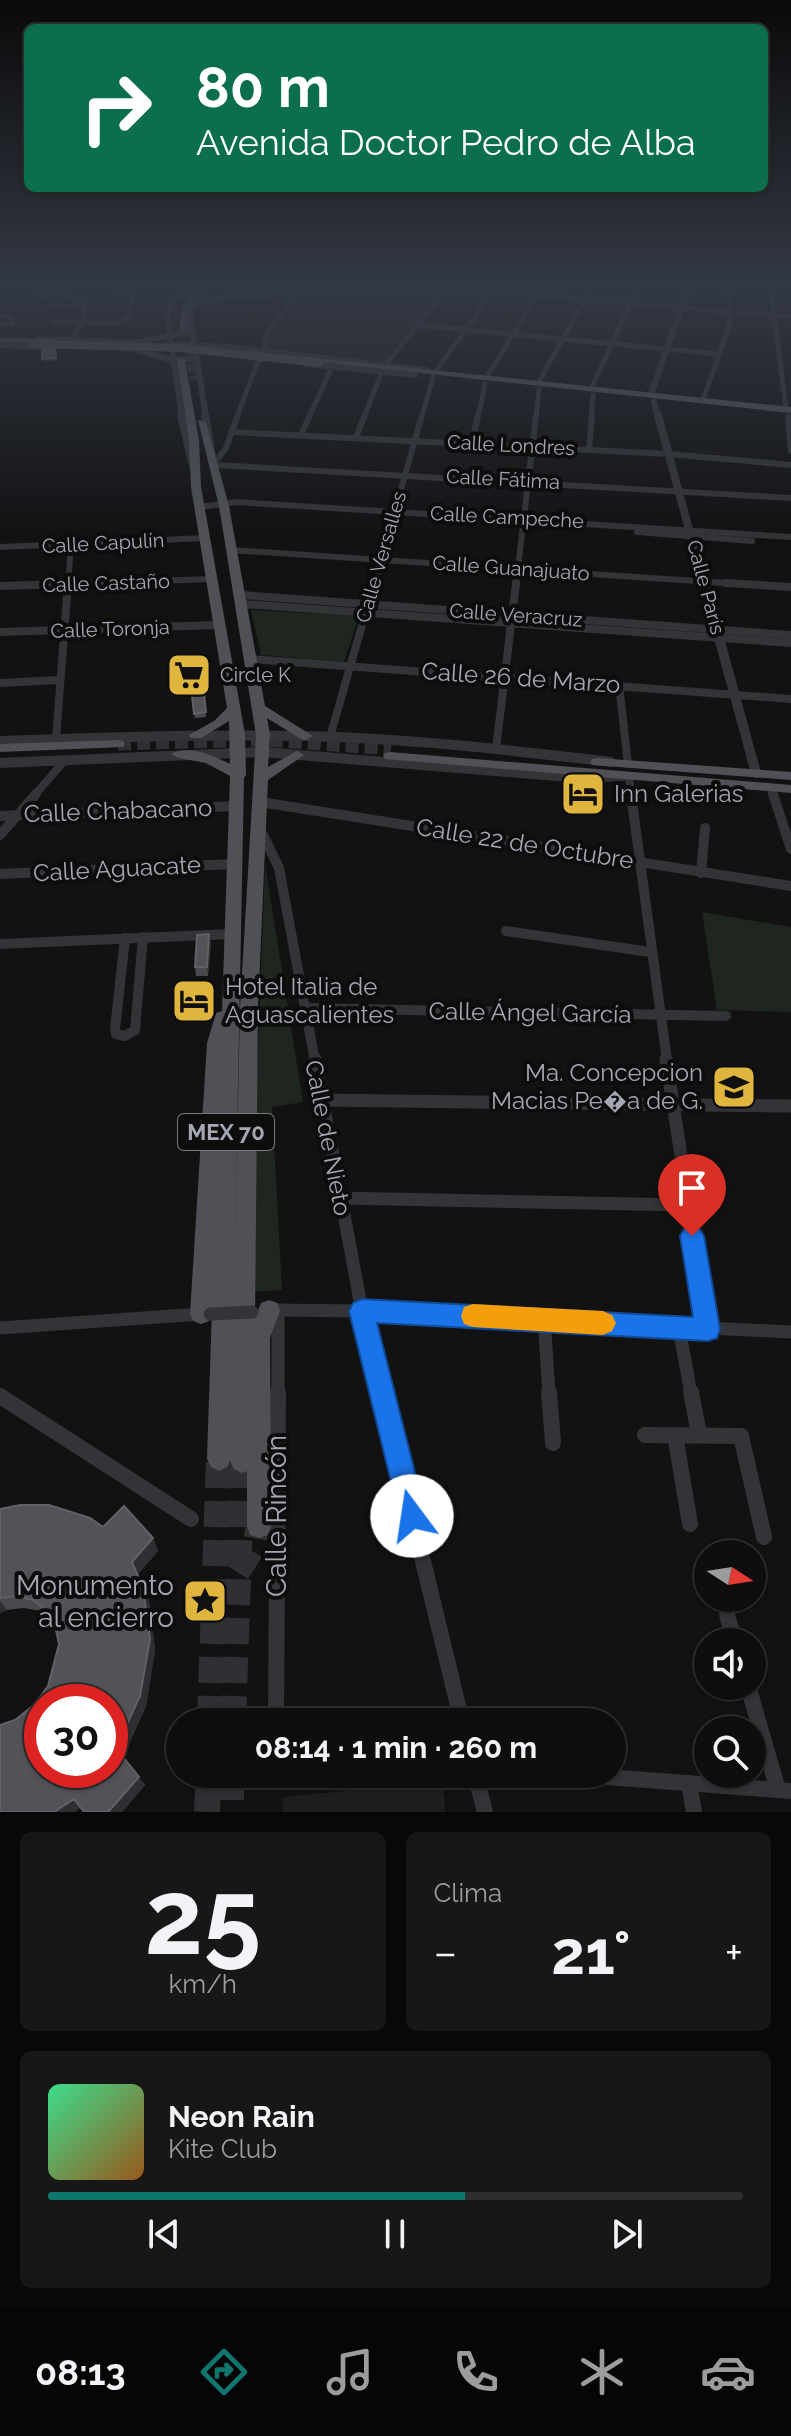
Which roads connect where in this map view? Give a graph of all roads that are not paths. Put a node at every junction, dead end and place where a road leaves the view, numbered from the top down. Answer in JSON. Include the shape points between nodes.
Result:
{"nodes":[{"id":1,"x":332,"y":367,"type":"edge"},
{"id":2,"x":177,"y":368,"type":"tunnel mouth"},
{"id":3,"x":198,"y":368,"type":"tunnel mouth"},
{"id":4,"x":256,"y":368,"type":"edge"},
{"id":5,"x":338,"y":368,"type":"edge"},
{"id":6,"x":370,"y":368,"type":"edge"},
{"id":7,"x":383,"y":368,"type":"edge"},
{"id":8,"x":403,"y":368,"type":"edge"},
{"id":9,"x":435,"y":368,"type":"edge"},
{"id":10,"x":493,"y":368,"type":"edge"},
{"id":11,"x":549,"y":368,"type":"edge"},
{"id":12,"x":602,"y":368,"type":"edge"},
{"id":13,"x":661,"y":368,"type":"edge"},
{"id":14,"x":713,"y":368,"type":"edge"},
{"id":15,"x":782,"y":368,"type":"edge"},
{"id":16,"x":382,"y":372,"type":"junction"},
{"id":17,"x":430,"y":373,"type":"junction"},
{"id":18,"x":194,"y":380,"type":"tunnel mouth"},
{"id":19,"x":486,"y":380,"type":"junction"},
{"id":20,"x":539,"y":386,"type":"junction"},
{"id":21,"x":593,"y":391,"type":"junction"},
{"id":22,"x":652,"y":398,"type":"junction"},
{"id":23,"x":703,"y":400,"type":"junction"},
{"id":24,"x":789,"y":413,"type":"edge"},
{"id":25,"x":231,"y":432,"type":"junction"},
{"id":26,"x":301,"y":435,"type":"junction"},
{"id":27,"x":356,"y":437,"type":"junction"},
{"id":28,"x":415,"y":440,"type":"junction"},
{"id":29,"x":472,"y":443,"type":"junction"},
{"id":30,"x":532,"y":447,"type":"junction"},
{"id":31,"x":589,"y":449,"type":"junction"},
{"id":32,"x":791,"y":451,"type":"edge"},
{"id":33,"x":669,"y":454,"type":"junction"},
{"id":34,"x":214,"y":462,"type":"junction"},
{"id":35,"x":791,"y":465,"type":"edge"},
{"id":36,"x":406,"y":473,"type":"junction"},
{"id":37,"x":528,"y":480,"type":"junction"},
{"id":38,"x":679,"y":489,"type":"junction"},
{"id":39,"x":791,"y":498,"type":"edge"},
{"id":40,"x":224,"y":506,"type":"junction"},
{"id":41,"x":200,"y":507,"type":"junction"},
{"id":42,"x":394,"y":514,"type":"junction"},
{"id":43,"x":523,"y":521,"type":"junction"},
{"id":44,"x":202,"y":523,"type":"junction"},
{"id":45,"x":691,"y":532,"type":"junction"},
{"id":46,"x":791,"y":537,"type":"edge"},
{"id":47,"x":205,"y":538,"type":"junction"},
{"id":48,"x":791,"y":543,"type":"edge"},
{"id":49,"x":71,"y":545,"type":"junction"},
{"id":50,"x":0,"y":547,"type":"edge"},
{"id":51,"x":231,"y":550,"type":"junction"},
{"id":52,"x":381,"y":560,"type":"junction"},
{"id":53,"x":516,"y":569,"type":"junction"},
{"id":54,"x":212,"y":579,"type":"junction"},
{"id":55,"x":703,"y":579,"type":"junction"},
{"id":56,"x":66,"y":584,"type":"junction"},
{"id":57,"x":0,"y":586,"type":"edge"},
{"id":58,"x":791,"y":587,"type":"edge"},
{"id":59,"x":241,"y":600,"type":"junction"},
{"id":60,"x":366,"y":608,"type":"junction"},
{"id":61,"x":510,"y":618,"type":"junction"},
{"id":62,"x":219,"y":625,"type":"junction"},
{"id":63,"x":63,"y":631,"type":"junction"},
{"id":64,"x":0,"y":632,"type":"edge"},
{"id":65,"x":717,"y":632,"type":"junction"},
{"id":66,"x":791,"y":635,"type":"edge"},
{"id":67,"x":791,"y":643,"type":"edge"},
{"id":68,"x":251,"y":659,"type":"junction"},
{"id":69,"x":349,"y":666,"type":"junction"},
{"id":70,"x":505,"y":678,"type":"junction"},
{"id":71,"x":58,"y":680,"type":"junction"},
{"id":72,"x":0,"y":683,"type":"edge"},
{"id":73,"x":619,"y":685,"type":"junction"},
{"id":74,"x":737,"y":694,"type":"junction"},
{"id":75,"x":791,"y":699,"type":"edge"},
{"id":76,"x":235,"y":708,"type":"junction"},
{"id":77,"x":261,"y":709,"type":"junction"},
{"id":78,"x":238,"y":734,"type":"junction"},
{"id":79,"x":196,"y":735,"type":"junction"},
{"id":80,"x":263,"y":735,"type":"junction"},
{"id":81,"x":306,"y":736,"type":"junction"},
{"id":82,"x":330,"y":737,"type":"junction"},
{"id":83,"x":56,"y":739,"type":"junction"},
{"id":84,"x":0,"y":741,"type":"edge"},
{"id":85,"x":0,"y":748,"type":"edge"},
{"id":86,"x":496,"y":749,"type":"junction"},
{"id":87,"x":238,"y":752,"type":"junction"},
{"id":88,"x":262,"y":752,"type":"junction"},
{"id":89,"x":390,"y":752,"type":"tunnel mouth"},
{"id":90,"x":178,"y":754,"type":"junction"},
{"id":91,"x":297,"y":755,"type":"junction"},
{"id":92,"x":0,"y":756,"type":"edge"},
{"id":93,"x":65,"y":760,"type":"junction"},
{"id":94,"x":0,"y":763,"type":"edge"},
{"id":95,"x":624,"y":770,"type":"junction"},
{"id":96,"x":756,"y":773,"type":"junction"},
{"id":97,"x":239,"y":775,"type":"junction"},
{"id":98,"x":791,"y":776,"type":"edge"},
{"id":99,"x":260,"y":779,"type":"junction"},
{"id":100,"x":771,"y":788,"type":"junction"},
{"id":101,"x":791,"y":789,"type":"edge"},
{"id":102,"x":260,"y":802,"type":"junction"},
{"id":103,"x":237,"y":806,"type":"junction"},
{"id":104,"x":18,"y":815,"type":"junction"},
{"id":105,"x":0,"y":816,"type":"edge"},
{"id":106,"x":259,"y":827,"type":"junction"},
{"id":107,"x":705,"y":828,"type":"dead end"},
{"id":108,"x":0,"y":835,"type":"edge"},
{"id":109,"x":791,"y":849,"type":"edge"},
{"id":110,"x":638,"y":862,"type":"junction"},
{"id":111,"x":234,"y":864,"type":"junction"},
{"id":112,"x":701,"y":873,"type":"junction"},
{"id":113,"x":0,"y":874,"type":"edge"},
{"id":114,"x":791,"y":886,"type":"edge"},
{"id":115,"x":506,"y":931,"type":"dead end"},
{"id":116,"x":231,"y":934,"type":"junction"},
{"id":117,"x":143,"y":937,"type":"junction"},
{"id":118,"x":125,"y":938,"type":"junction"},
{"id":119,"x":0,"y":944,"type":"edge"},
{"id":120,"x":650,"y":952,"type":"junction"},
{"id":121,"x":229,"y":998,"type":"junction"},
{"id":122,"x":304,"y":1008,"type":"junction"},
{"id":123,"x":659,"y":1016,"type":"junction"},
{"id":124,"x":726,"y":1016,"type":"dead end"},
{"id":125,"x":321,"y":1100,"type":"junction"},
{"id":126,"x":671,"y":1104,"type":"junction"},
{"id":127,"x":791,"y":1106,"type":"edge"},
{"id":128,"x":339,"y":1198,"type":"junction"},
{"id":129,"x":686,"y":1205,"type":"junction"},
{"id":130,"x":266,"y":1311,"type":"junction"},
{"id":131,"x":362,"y":1311,"type":"junction"},
{"id":132,"x":205,"y":1314,"type":"junction"},
{"id":133,"x":544,"y":1319,"type":"junction"},
{"id":134,"x":0,"y":1328,"type":"edge"},
{"id":135,"x":679,"y":1328,"type":"junction"},
{"id":136,"x":708,"y":1329,"type":"junction"},
{"id":137,"x":791,"y":1332,"type":"edge"},
{"id":138,"x":0,"y":1396,"type":"edge"},
{"id":139,"x":699,"y":1434,"type":"junction"},
{"id":140,"x":645,"y":1435,"type":"dead end"},
{"id":141,"x":675,"y":1435,"type":"junction"},
{"id":142,"x":553,"y":1443,"type":"dead end"},
{"id":143,"x":219,"y":1459,"type":"tunnel mouth"},
{"id":144,"x":242,"y":1461,"type":"tunnel mouth"},
{"id":145,"x":191,"y":1519,"type":"dead end"},
{"id":146,"x":690,"y":1524,"type":"dead end"},
{"id":147,"x":259,"y":1526,"type":"tunnel mouth"},
{"id":148,"x":764,"y":1537,"type":"dead end"},
{"id":149,"x":727,"y":1615,"type":"dead end"},
{"id":150,"x":731,"y":1628,"type":"edge"},
{"id":151,"x":753,"y":1700,"type":"edge"},
{"id":152,"x":276,"y":1708,"type":"edge"},
{"id":153,"x":459,"y":1708,"type":"edge"},
{"id":154,"x":626,"y":1778,"type":"edge"},
{"id":155,"x":689,"y":1783,"type":"junction"},
{"id":156,"x":479,"y":1788,"type":"edge"},
{"id":157,"x":785,"y":1791,"type":"edge"},
{"id":158,"x":485,"y":1812,"type":"edge"},
{"id":159,"x":694,"y":1812,"type":"edge"}],
"edges":[{"from":1,"to":26,"type":"street"},
{"from":2,"to":41,"type":"main road","number":"MEX 70","via":[[194,440]]},
{"from":3,"to":34,"type":"street","number":"MEX 70"},
{"from":4,"to":25,"type":"street"},
{"from":5,"to":16,"type":"street"},
{"from":6,"to":17,"type":"main road","bridge":true},
{"from":7,"to":17,"type":"main road","bridge":true},
{"from":8,"to":17,"type":"street"},
{"from":9,"to":17,"type":"street","name":"Calle Versalles"},
{"from":10,"to":19,"type":"street"},
{"from":11,"to":20,"type":"street"},
{"from":12,"to":21,"type":"street"},
{"from":13,"to":22,"type":"street"},
{"from":14,"to":23,"type":"street"},
{"from":15,"to":24,"type":"street"},
{"from":16,"to":17,"type":"street"},
{"from":16,"to":27,"type":"street"},
{"from":17,"to":19,"type":"main road"},
{"from":17,"to":28,"type":"street","name":"Calle Versalles"},
{"from":18,"to":34,"type":"main road","number":"MEX 70","via":[[203,439]]},
{"from":19,"to":20,"type":"main road"},
{"from":19,"to":29,"type":"street"},
{"from":20,"to":21,"type":"main road"},
{"from":20,"to":30,"type":"street"},
{"from":21,"to":22,"type":"main road"},
{"from":21,"to":31,"type":"street"},
{"from":22,"to":23,"type":"main road"},
{"from":22,"to":24,"type":"main road"},
{"from":22,"to":33,"type":"street","name":"Calle París"},
{"from":23,"to":24,"type":"main road"},
{"from":24,"to":32,"type":"street"},
{"from":25,"to":26,"type":"street","name":"Calle Londres"},
{"from":25,"to":34,"type":"street"},
{"from":26,"to":27,"type":"street","name":"Calle Londres"},
{"from":27,"to":28,"type":"street","name":"Calle Londres"},
{"from":28,"to":29,"type":"street","name":"Calle Londres"},
{"from":28,"to":36,"type":"street","name":"Calle Versalles"},
{"from":29,"to":30,"type":"street","name":"Calle Londres"},
{"from":30,"to":31,"type":"street","name":"Calle Londres"},
{"from":30,"to":37,"type":"street"},
{"from":31,"to":33,"type":"street","name":"Calle Londres"},
{"from":33,"to":35,"type":"street","name":"Calle Londres"},
{"from":33,"to":38,"type":"street","name":"Calle París"},
{"from":34,"to":36,"type":"street","name":"Calle Fátima"},
{"from":34,"to":40,"type":"main road","number":"MEX 70"},
{"from":36,"to":37,"type":"street","name":"Calle Fátima"},
{"from":36,"to":42,"type":"street","name":"Calle Versalles"},
{"from":37,"to":38,"type":"street","name":"Calle Fátima"},
{"from":37,"to":43,"type":"street"},
{"from":38,"to":39,"type":"street","name":"Calle Fátima"},
{"from":38,"to":45,"type":"street","name":"Calle París"},
{"from":40,"to":41,"type":"street","name":"Calle Campeche"},
{"from":40,"to":42,"type":"street","name":"Calle Campeche"},
{"from":40,"to":51,"type":"main road","number":"MEX 70"},
{"from":41,"to":44,"type":"main road","number":"MEX 70"},
{"from":42,"to":43,"type":"street","name":"Calle Campeche"},
{"from":42,"to":52,"type":"street","name":"Calle Versalles"},
{"from":43,"to":45,"type":"street","name":"Calle Campeche"},
{"from":43,"to":53,"type":"street"},
{"from":44,"to":47,"type":"main road","number":"MEX 70"},
{"from":44,"to":51,"type":"main road","via":[[216,525],[221,543]]},
{"from":45,"to":46,"type":"street","name":"Calle Campeche"},
{"from":45,"to":48,"type":"street","name":"Calle Campeche"},
{"from":45,"to":55,"type":"street","name":"Calle París"},
{"from":47,"to":49,"type":"street","name":"Calle Capulín"},
{"from":47,"to":54,"type":"main road","number":"MEX 70"},
{"from":49,"to":50,"type":"street","name":"Calle Capulín"},
{"from":49,"to":56,"type":"street"},
{"from":51,"to":52,"type":"street","name":"Calle Guanajuato"},
{"from":51,"to":59,"type":"main road","number":"MEX 70"},
{"from":52,"to":53,"type":"street","name":"Calle Guanajuato"},
{"from":52,"to":60,"type":"street","name":"Calle Versalles"},
{"from":53,"to":55,"type":"street","name":"Calle Guanajuato"},
{"from":53,"to":61,"type":"street"},
{"from":54,"to":56,"type":"street","name":"Calle Castaño"},
{"from":54,"to":62,"type":"main road","number":"MEX 70"},
{"from":55,"to":58,"type":"street","name":"Calle Guanajuato"},
{"from":55,"to":65,"type":"street","name":"Calle París"},
{"from":56,"to":57,"type":"street","name":"Calle Castaño"},
{"from":56,"to":63,"type":"street"},
{"from":59,"to":60,"type":"street","name":"Calle Veracruz"},
{"from":59,"to":68,"type":"main road","number":"MEX 70"},
{"from":60,"to":61,"type":"street","name":"Calle Veracruz"},
{"from":60,"to":69,"type":"street","name":"Calle Versalles"},
{"from":61,"to":65,"type":"street","name":"Calle Veracruz"},
{"from":61,"to":70,"type":"street"},
{"from":62,"to":63,"type":"street","name":"Calle Toronja"},
{"from":62,"to":76,"type":"main road","number":"MEX 70"},
{"from":63,"to":64,"type":"street","name":"Calle Toronja"},
{"from":63,"to":71,"type":"street"},
{"from":65,"to":66,"type":"street","name":"Calle Veracruz"},
{"from":65,"to":67,"type":"street","name":"Calle Veracruz"},
{"from":65,"to":74,"type":"street","name":"Calle París"},
{"from":68,"to":69,"type":"street","name":"Calle 26 de Marzo"},
{"from":68,"to":77,"type":"main road","number":"MEX 70"},
{"from":69,"to":70,"type":"street","name":"Calle 26 de Marzo"},
{"from":69,"to":82,"type":"street","name":"Calle Versalles"},
{"from":70,"to":73,"type":"street","name":"Calle 26 de Marzo"},
{"from":70,"to":86,"type":"street"},
{"from":71,"to":72,"type":"street"},
{"from":71,"to":83,"type":"street"},
{"from":73,"to":74,"type":"street","name":"Calle 26 de Marzo"},
{"from":73,"to":95,"type":"street"},
{"from":74,"to":75,"type":"street","name":"Calle 26 de Marzo"},
{"from":74,"to":96,"type":"street","name":"Calle París"},
{"from":76,"to":78,"type":"main road","number":"MEX 70"},
{"from":76,"to":79,"type":"main road","via":[[219,724]]},
{"from":77,"to":80,"type":"main road","number":"MEX 70"},
{"from":77,"to":81,"type":"main road"},
{"from":78,"to":79,"type":"street"},
{"from":78,"to":80,"type":"street"},
{"from":78,"to":87,"type":"main road","number":"MEX 70"},
{"from":79,"to":83,"type":"street"},
{"from":80,"to":81,"type":"street"},
{"from":80,"to":88,"type":"main road","number":"MEX 70"},
{"from":81,"to":82,"type":"street"},
{"from":82,"to":86,"type":"street"},
{"from":83,"to":84,"type":"street"},
{"from":85,"to":92,"type":"main road","via":[[118,748]]},
{"from":86,"to":95,"type":"street","via":[[587,756]]},
{"from":87,"to":88,"type":"street"},
{"from":87,"to":90,"type":"street"},
{"from":87,"to":97,"type":"main road","number":"MEX 70"},
{"from":88,"to":91,"type":"street"},
{"from":88,"to":99,"type":"main road","number":"MEX 70"},
{"from":89,"to":95,"type":"main road"},
{"from":90,"to":93,"type":"street"},
{"from":90,"to":97,"type":"main road","via":[[210,759]]},
{"from":91,"to":95,"type":"street","via":[[581,778]]},
{"from":91,"to":99,"type":"main road"},
{"from":93,"to":94,"type":"street"},
{"from":93,"to":104,"type":"street"},
{"from":95,"to":96,"type":"main road"},
{"from":95,"to":100,"type":"main road"},
{"from":95,"to":110,"type":"street"},
{"from":96,"to":98,"type":"main road"},
{"from":97,"to":103,"type":"main road","number":"MEX 70"},
{"from":99,"to":102,"type":"main road","number":"MEX 70"},
{"from":100,"to":101,"type":"main road"},
{"from":100,"to":109,"type":"street"},
{"from":102,"to":106,"type":"main road","number":"MEX 70"},
{"from":102,"to":110,"type":"street","name":"Calle 22 de Octubre"},
{"from":103,"to":104,"type":"street","name":"Calle Chabacano"},
{"from":103,"to":111,"type":"main road","number":"MEX 70"},
{"from":104,"to":105,"type":"street","name":"Calle Chabacano"},
{"from":104,"to":108,"type":"street"},
{"from":106,"to":122,"type":"street","name":"Calle de Nieto","via":[[279,868]]},
{"from":106,"to":144,"type":"main road","number":"MEX 70","via":[[249,1008]]},
{"from":107,"to":112,"type":"street"},
{"from":110,"to":112,"type":"street","name":"Calle 22 de Octubre"},
{"from":110,"to":120,"type":"street"},
{"from":111,"to":113,"type":"street","name":"Calle Aguacate"},
{"from":111,"to":116,"type":"main road","number":"MEX 70"},
{"from":112,"to":114,"type":"street","name":"Calle 22 de Octubre"},
{"from":115,"to":120,"type":"street"},
{"from":116,"to":117,"type":"street"},
{"from":116,"to":121,"type":"main road","number":"MEX 70"},
{"from":117,"to":118,"type":"street"},
{"from":117,"to":118,"type":"street","via":[[135,1030],[125,1036],[115,1029]]},
{"from":118,"to":119,"type":"street"},
{"from":120,"to":123,"type":"street"},
{"from":121,"to":132,"type":"main road","via":[[216,1043]]},
{"from":121,"to":143,"type":"main road","number":"MEX 70"},
{"from":122,"to":123,"type":"street","name":"Calle Ángel García"},
{"from":122,"to":125,"type":"street","name":"Calle de Nieto"},
{"from":123,"to":124,"type":"street","name":"Calle Ángel García"},
{"from":123,"to":126,"type":"street"},
{"from":125,"to":126,"type":"street"},
{"from":125,"to":128,"type":"street","name":"Calle de Nieto"},
{"from":126,"to":127,"type":"street"},
{"from":126,"to":129,"type":"street"},
{"from":128,"to":129,"type":"street"},
{"from":128,"to":131,"type":"street","name":"Calle de Nieto"},
{"from":129,"to":136,"type":"street"},
{"from":130,"to":131,"type":"street"},
{"from":130,"to":132,"type":"street","bridge":true},
{"from":130,"to":147,"type":"main road","via":[[259,1338]]},
{"from":130,"to":152,"type":"street","name":"Calle Rincón"},
{"from":131,"to":133,"type":"street"},
{"from":131,"to":153,"type":"street","name":"Calle de Nieto"},
{"from":132,"to":134,"type":"street"},
{"from":133,"to":135,"type":"street"},
{"from":133,"to":142,"type":"street"},
{"from":135,"to":136,"type":"street"},
{"from":135,"to":139,"type":"street"},
{"from":136,"to":137,"type":"street"},
{"from":138,"to":145,"type":"street"},
{"from":139,"to":141,"type":"street"},
{"from":139,"to":148,"type":"street","via":[[743,1438]]},
{"from":140,"to":141,"type":"street"},
{"from":141,"to":146,"type":"street"},
{"from":149,"to":150,"type":"street"},
{"from":151,"to":157,"type":"street"},
{"from":154,"to":155,"type":"street"},
{"from":155,"to":157,"type":"street"},
{"from":155,"to":159,"type":"street"},
{"from":156,"to":158,"type":"street"}]}
